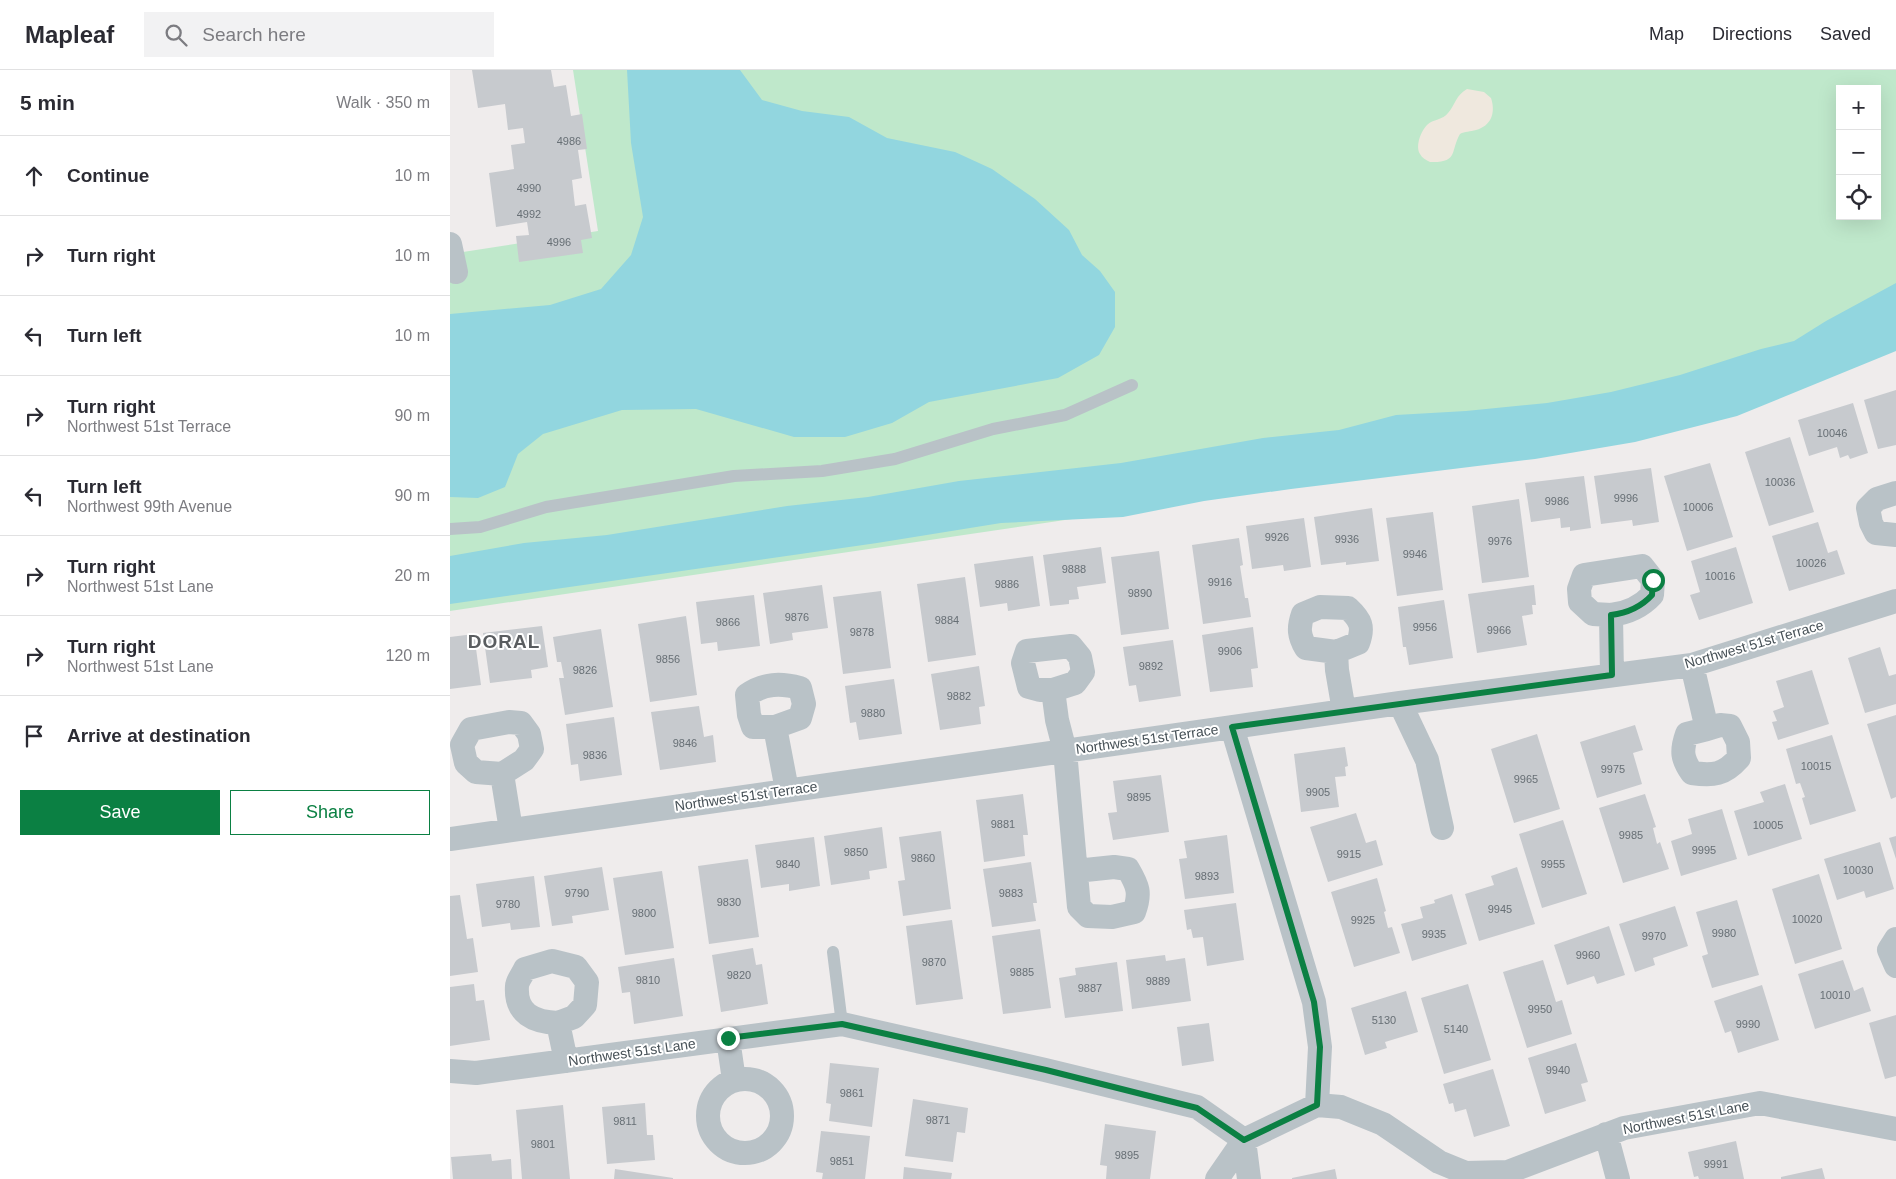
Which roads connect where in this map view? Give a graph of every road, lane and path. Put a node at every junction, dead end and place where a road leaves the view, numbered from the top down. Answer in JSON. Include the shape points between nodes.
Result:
{"nodes":[{"id":1,"x":450,"y":244,"type":"edge"},
{"id":2,"x":456,"y":272,"type":"dead end"},
{"id":3,"x":1132,"y":385,"type":"dead end"},
{"id":4,"x":1896,"y":493,"type":"edge"},
{"id":5,"x":450,"y":529,"type":"edge"},
{"id":6,"x":1896,"y":537,"type":"edge"},
{"id":7,"x":1896,"y":601,"type":"edge"},
{"id":8,"x":1611,"y":615,"type":"dead end"},
{"id":9,"x":1336,"y":652,"type":"dead end"},
{"id":10,"x":1692,"y":664,"type":"junction"},
{"id":11,"x":1612,"y":675,"type":"junction"},
{"id":12,"x":1053,"y":690,"type":"dead end"},
{"id":13,"x":1400,"y":703,"type":"junction"},
{"id":14,"x":1344,"y":711,"type":"junction"},
{"id":15,"x":774,"y":727,"type":"dead end"},
{"id":16,"x":1232,"y":727,"type":"junction"},
{"id":17,"x":1707,"y":729,"type":"dead end"},
{"id":18,"x":1065,"y":751,"type":"junction"},
{"id":19,"x":502,"y":774,"type":"dead end"},
{"id":20,"x":787,"y":790,"type":"junction"},
{"id":21,"x":1442,"y":828,"type":"dead end"},
{"id":22,"x":510,"y":830,"type":"junction"},
{"id":23,"x":450,"y":838,"type":"edge"},
{"id":24,"x":1076,"y":871,"type":"dead end"},
{"id":25,"x":1896,"y":939,"type":"edge"},
{"id":26,"x":833,"y":952,"type":"dead end"},
{"id":27,"x":1896,"y":966,"type":"edge"},
{"id":28,"x":558,"y":1023,"type":"dead end"},
{"id":29,"x":842,"y":1024,"type":"junction"},
{"id":30,"x":728,"y":1038,"type":"junction"},
{"id":31,"x":566,"y":1061,"type":"junction"},
{"id":32,"x":450,"y":1071,"type":"edge"},
{"id":33,"x":734,"y":1080,"type":"dead end"},
{"id":34,"x":1317,"y":1105,"type":"junction"},
{"id":35,"x":1896,"y":1129,"type":"edge"},
{"id":36,"x":1606,"y":1134,"type":"junction"},
{"id":37,"x":1244,"y":1140,"type":"junction"},
{"id":38,"x":1217,"y":1179,"type":"edge"},
{"id":39,"x":1249,"y":1179,"type":"edge"},
{"id":40,"x":1618,"y":1179,"type":"edge"}],
"edges":[{"from":1,"to":2,"type":"street"},
{"from":3,"to":5,"type":"lane","via":[[1065,415],[993,429],[895,459],[822,472],[734,476],[546,507],[480,526]]},
{"from":4,"to":6,"type":"street","via":[[1877,499],[1868,508],[1876,533]]},
{"from":7,"to":10,"type":"street","name":"Northwest 51st Terrace"},
{"from":8,"to":11,"type":"street"},
{"from":9,"to":14,"type":"street"},
{"from":10,"to":11,"type":"street","name":"Northwest 51st Terrace"},
{"from":10,"to":17,"type":"street"},
{"from":11,"to":13,"type":"street","name":"Northwest 51st Terrace"},
{"from":12,"to":18,"type":"street"},
{"from":13,"to":14,"type":"street","name":"Northwest 51st Terrace"},
{"from":13,"to":21,"type":"street","via":[[1427,760]]},
{"from":14,"to":16,"type":"street","name":"Northwest 51st Terrace"},
{"from":15,"to":20,"type":"street"},
{"from":16,"to":18,"type":"street","name":"Northwest 51st Terrace"},
{"from":16,"to":34,"type":"street","via":[[1314,1002],[1320,1047]]},
{"from":18,"to":20,"type":"street","name":"Northwest 51st Terrace"},
{"from":18,"to":24,"type":"street"},
{"from":19,"to":22,"type":"street"},
{"from":20,"to":22,"type":"street","name":"Northwest 51st Terrace"},
{"from":22,"to":23,"type":"street","name":"Northwest 51st Terrace"},
{"from":25,"to":27,"type":"street","via":[[1889,950]]},
{"from":26,"to":29,"type":"lane"},
{"from":28,"to":31,"type":"street"},
{"from":29,"to":30,"type":"street","name":"Northwest 51st Lane"},
{"from":29,"to":37,"type":"street","name":"Northwest 51st Lane","via":[[1197,1108]]},
{"from":30,"to":31,"type":"street","name":"Northwest 51st Lane"},
{"from":30,"to":33,"type":"street"},
{"from":31,"to":32,"type":"street","name":"Northwest 51st Lane","via":[[476,1073]]},
{"from":34,"to":36,"type":"street","name":"Northwest 51st Lane","via":[[1342,1107],[1383,1124],[1440,1162],[1466,1173],[1508,1172]]},
{"from":34,"to":37,"type":"street"},
{"from":35,"to":36,"type":"street","name":"Northwest 51st Lane","via":[[1760,1102]]},
{"from":36,"to":40,"type":"street"},
{"from":37,"to":38,"type":"street"},
{"from":37,"to":39,"type":"street"}]}
